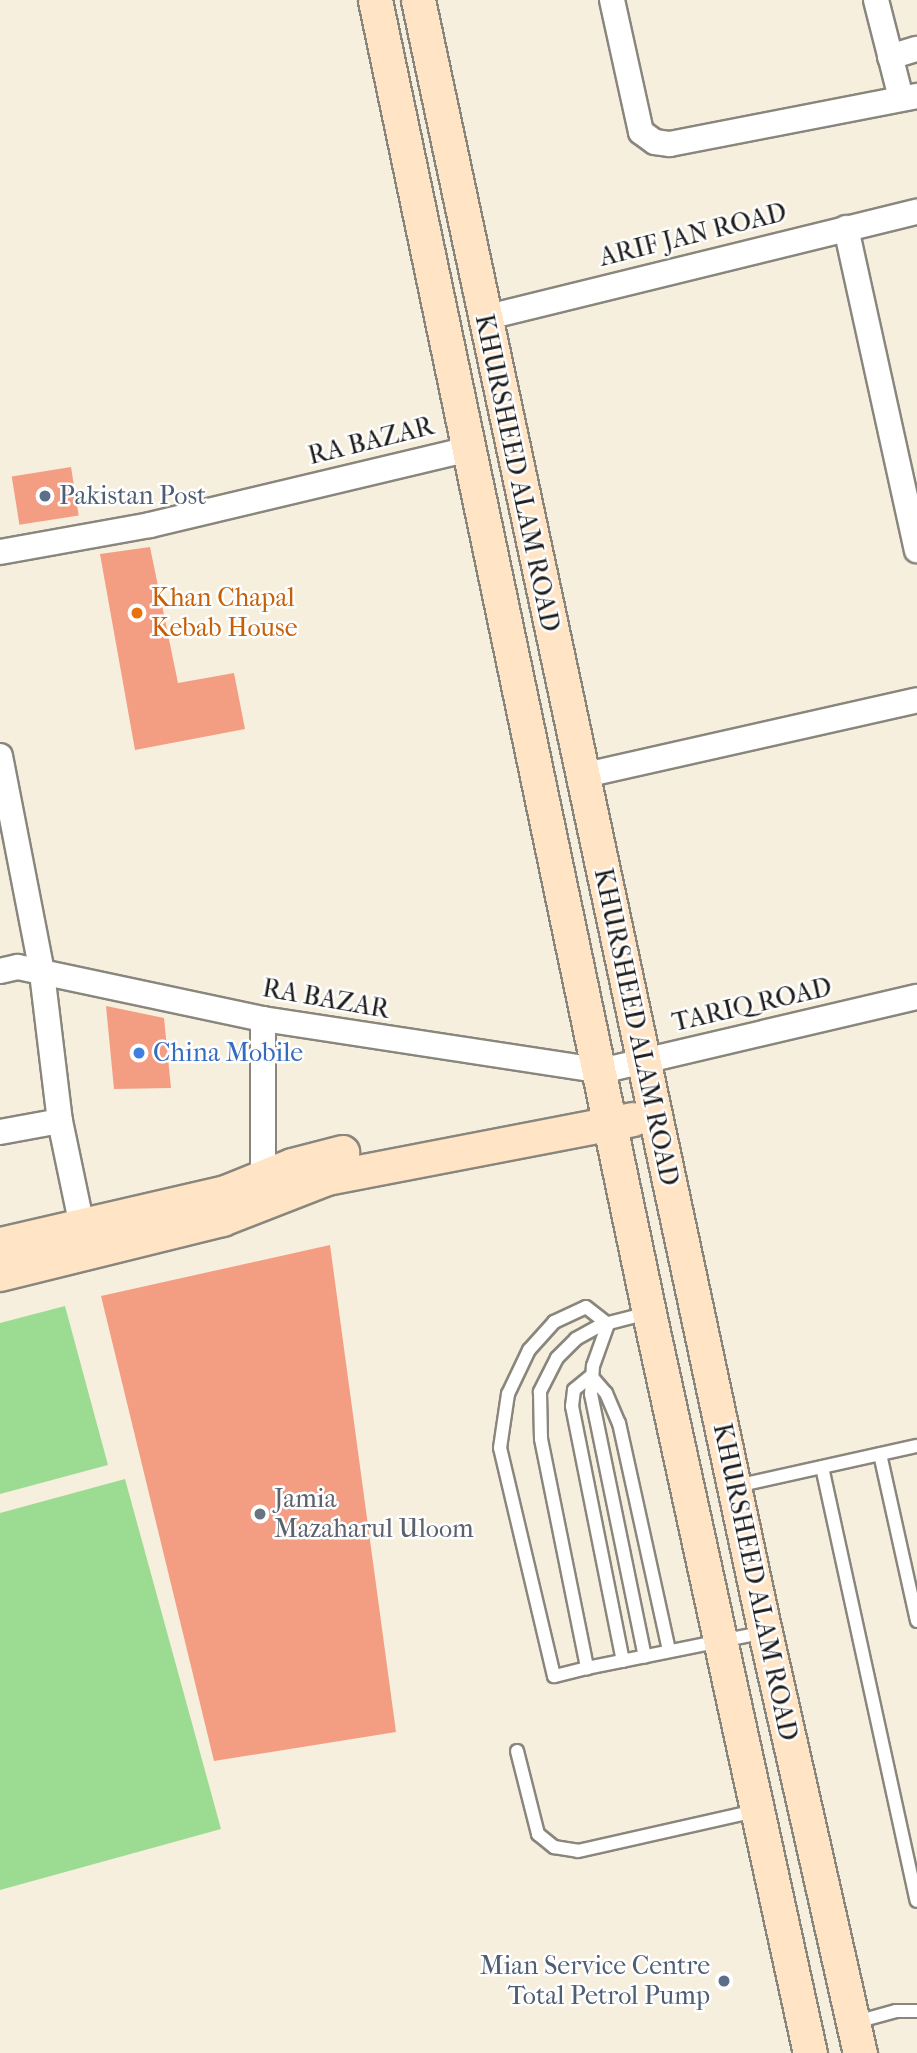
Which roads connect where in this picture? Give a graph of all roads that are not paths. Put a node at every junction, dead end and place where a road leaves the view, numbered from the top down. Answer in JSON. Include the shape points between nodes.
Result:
{"nodes":[{"id":1,"x":375,"y":0,"type":"edge"},
{"id":2,"x":418,"y":0,"type":"edge"},
{"id":3,"x":612,"y":0,"type":"edge"},
{"id":4,"x":876,"y":0,"type":"edge"},
{"id":5,"x":917,"y":49,"type":"edge"},
{"id":6,"x":890,"y":57,"type":"junction"},
{"id":7,"x":909,"y":97,"type":"edge"},
{"id":8,"x":917,"y":212,"type":"edge"},
{"id":9,"x":846,"y":228,"type":"junction"},
{"id":10,"x":484,"y":318,"type":"junction"},
{"id":11,"x":469,"y":449,"type":"junction"},
{"id":12,"x":917,"y":550,"type":"edge"},
{"id":13,"x":0,"y":552,"type":"edge"},
{"id":14,"x":917,"y":700,"type":"edge"},
{"id":15,"x":0,"y":756,"type":"edge"},
{"id":16,"x":581,"y":776,"type":"junction"},
{"id":17,"x":6,"y":816,"type":"edge"},
{"id":18,"x":0,"y":971,"type":"edge"},
{"id":19,"x":42,"y":973,"type":"junction"},
{"id":20,"x":917,"y":997,"type":"edge"},
{"id":21,"x":263,"y":1019,"type":"junction"},
{"id":22,"x":650,"y":1089,"type":"junction"},
{"id":23,"x":607,"y":1098,"type":"junction"},
{"id":24,"x":60,"y":1121,"type":"junction"},
{"id":25,"x":0,"y":1132,"type":"edge"},
{"id":26,"x":263,"y":1179,"type":"junction"},
{"id":27,"x":82,"y":1226,"type":"junction"},
{"id":28,"x":0,"y":1244,"type":"edge"},
{"id":29,"x":0,"y":1274,"type":"edge"},
{"id":30,"x":649,"y":1313,"type":"junction"},
{"id":31,"x":608,"y":1324,"type":"junction"},
{"id":32,"x":592,"y":1376,"type":"junction"},
{"id":33,"x":917,"y":1446,"type":"edge"},
{"id":34,"x":880,"y":1454,"type":"junction"},
{"id":35,"x":822,"y":1468,"type":"junction"},
{"id":36,"x":734,"y":1486,"type":"junction"},
{"id":37,"x":917,"y":1621,"type":"edge"},
{"id":38,"x":765,"y":1632,"type":"junction"},
{"id":39,"x":719,"y":1641,"type":"junction"},
{"id":40,"x":669,"y":1651,"type":"junction"},
{"id":41,"x":645,"y":1656,"type":"junction"},
{"id":42,"x":623,"y":1661,"type":"junction"},
{"id":43,"x":587,"y":1668,"type":"junction"},
{"id":44,"x":517,"y":1751,"type":"dead end"},
{"id":45,"x":756,"y":1811,"type":"junction"},
{"id":46,"x":917,"y":1901,"type":"edge"},
{"id":47,"x":917,"y":2011,"type":"edge"},
{"id":48,"x":857,"y":2038,"type":"edge"},
{"id":49,"x":810,"y":2053,"type":"edge"}],
"edges":[{"from":1,"to":11,"type":"main road","name":"KHURSHEED ALAM ROAD"},
{"from":2,"to":10,"type":"main road","name":"KHURSHEED ALAM ROAD"},
{"from":3,"to":7,"type":"street","via":[[641,132],[655,142],[670,144]]},
{"from":4,"to":6,"type":"street"},
{"from":5,"to":6,"type":"street"},
{"from":6,"to":7,"type":"street"},
{"from":8,"to":9,"type":"street","name":"ARIF JAN ROAD"},
{"from":9,"to":10,"type":"street","name":"ARIF JAN ROAD"},
{"from":9,"to":12,"type":"street"},
{"from":10,"to":16,"type":"main road","name":"KHURSHEED ALAM ROAD"},
{"from":11,"to":13,"type":"street","name":"RA BAZAR","via":[[136,528]]},
{"from":11,"to":23,"type":"main road","name":"KHURSHEED ALAM ROAD"},
{"from":14,"to":16,"type":"street"},
{"from":15,"to":17,"type":"street"},
{"from":16,"to":22,"type":"main road","name":"KHURSHEED ALAM ROAD"},
{"from":17,"to":19,"type":"street"},
{"from":18,"to":19,"type":"street","name":"RA BAZAR","via":[[18,967]]},
{"from":19,"to":21,"type":"street","name":"RA BAZAR"},
{"from":19,"to":24,"type":"street"},
{"from":20,"to":22,"type":"street","name":"TARIQ ROAD"},
{"from":21,"to":23,"type":"street","name":"RA BAZAR"},
{"from":21,"to":26,"type":"street"},
{"from":22,"to":23,"type":"main road"},
{"from":22,"to":36,"type":"main road","name":"KHURSHEED ALAM ROAD"},
{"from":23,"to":26,"type":"main road","via":[[322,1156]]},
{"from":23,"to":29,"type":"main road","via":[[327,1178],[222,1219]]},
{"from":23,"to":30,"type":"main road","name":"KHURSHEED ALAM ROAD"},
{"from":24,"to":25,"type":"street"},
{"from":24,"to":27,"type":"street"},
{"from":26,"to":27,"type":"main road"},
{"from":27,"to":28,"type":"main road"},
{"from":30,"to":31,"type":"lane"},
{"from":30,"to":39,"type":"main road","name":"KHURSHEED ALAM ROAD"},
{"from":31,"to":32,"type":"lane"},
{"from":31,"to":43,"type":"lane","via":[[585,1332],[556,1358],[544,1380],[537,1411]]},
{"from":31,"to":43,"type":"lane","via":[[586,1307],[568,1312],[541,1334],[511,1387],[500,1448],[554,1676]]},
{"from":32,"to":40,"type":"lane","via":[[606,1393],[619,1423]]},
{"from":32,"to":41,"type":"lane","via":[[596,1426]]},
{"from":32,"to":42,"type":"lane","via":[[575,1390],[572,1406]]},
{"from":33,"to":34,"type":"lane"},
{"from":34,"to":35,"type":"lane"},
{"from":34,"to":37,"type":"lane"},
{"from":35,"to":36,"type":"lane"},
{"from":35,"to":46,"type":"lane"},
{"from":36,"to":38,"type":"main road","name":"KHURSHEED ALAM ROAD"},
{"from":38,"to":39,"type":"lane"},
{"from":38,"to":48,"type":"main road","name":"KHURSHEED ALAM ROAD"},
{"from":39,"to":40,"type":"lane"},
{"from":39,"to":45,"type":"main road","name":"KHURSHEED ALAM ROAD"},
{"from":40,"to":41,"type":"lane"},
{"from":41,"to":42,"type":"lane"},
{"from":42,"to":43,"type":"lane"},
{"from":44,"to":45,"type":"lane","via":[[538,1834],[554,1847],[578,1850]]},
{"from":45,"to":49,"type":"main road","name":"KHURSHEED ALAM ROAD"},
{"from":47,"to":48,"type":"lane","via":[[896,2011]]}]}
